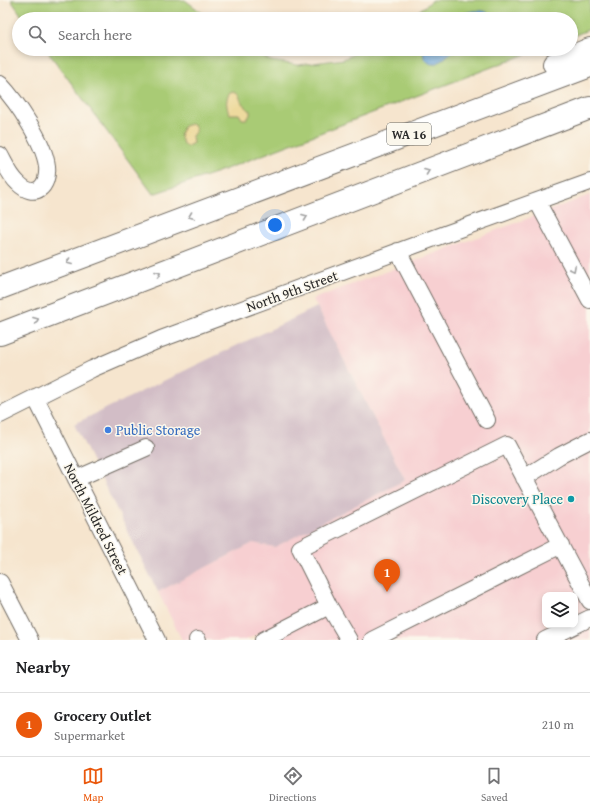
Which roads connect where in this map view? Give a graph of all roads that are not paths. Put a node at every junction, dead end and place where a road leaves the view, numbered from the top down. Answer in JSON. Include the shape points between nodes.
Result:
{"nodes":[{"id":1,"x":590,"y":49,"type":"edge"},
{"id":2,"x":578,"y":54,"type":"edge"},
{"id":3,"x":573,"y":56,"type":"edge"},
{"id":4,"x":590,"y":66,"type":"edge"},
{"id":5,"x":0,"y":84,"type":"edge"},
{"id":6,"x":590,"y":108,"type":"edge"},
{"id":7,"x":0,"y":155,"type":"edge"},
{"id":8,"x":590,"y":182,"type":"edge"},
{"id":9,"x":537,"y":201,"type":"junction"},
{"id":10,"x":228,"y":202,"type":"junction"},
{"id":11,"x":398,"y":252,"type":"junction"},
{"id":12,"x":0,"y":288,"type":"edge"},
{"id":13,"x":590,"y":300,"type":"edge"},
{"id":14,"x":0,"y":334,"type":"edge"},
{"id":15,"x":35,"y":397,"type":"junction"},
{"id":16,"x":0,"y":414,"type":"edge"},
{"id":17,"x":487,"y":420,"type":"dead end"},
{"id":18,"x":590,"y":440,"type":"edge"},
{"id":19,"x":146,"y":448,"type":"dead end"},
{"id":20,"x":524,"y":478,"type":"junction"},
{"id":21,"x":76,"y":479,"type":"junction"},
{"id":22,"x":561,"y":545,"type":"junction"},
{"id":23,"x":0,"y":582,"type":"edge"},
{"id":24,"x":590,"y":601,"type":"edge"},
{"id":25,"x":329,"y":606,"type":"junction"},
{"id":26,"x":590,"y":618,"type":"edge"},
{"id":27,"x":30,"y":640,"type":"edge"},
{"id":28,"x":157,"y":640,"type":"edge"},
{"id":29,"x":263,"y":640,"type":"edge"},
{"id":30,"x":349,"y":640,"type":"edge"},
{"id":31,"x":372,"y":640,"type":"edge"},
{"id":32,"x":545,"y":640,"type":"edge"}],
"edges":[{"from":1,"to":2,"type":"highway"},
{"from":3,"to":10,"type":"highway"},
{"from":4,"to":10,"type":"highway","number":"WA 16"},
{"from":5,"to":7,"type":"street","via":[[16,103],[41,146],[47,169],[44,186],[36,191],[19,185]]},
{"from":14,"to":6,"type":"highway","one_way":true},
{"from":8,"to":9,"type":"street","name":"North 9th Street"},
{"from":9,"to":11,"type":"street","name":"North 9th Street"},
{"from":9,"to":13,"type":"street","one_way":true},
{"from":10,"to":12,"type":"highway","number":"WA 16","one_way":true},
{"from":11,"to":15,"type":"street","name":"North 9th Street","via":[[161,340],[92,369]]},
{"from":11,"to":17,"type":"street"},
{"from":15,"to":16,"type":"street","name":"North 9th Street"},
{"from":15,"to":21,"type":"street","name":"North Mildred Street"},
{"from":18,"to":20,"type":"street"},
{"from":19,"to":21,"type":"street"},
{"from":20,"to":22,"type":"street"},
{"from":20,"to":25,"type":"street","via":[[507,445],[300,548]]},
{"from":21,"to":28,"type":"street","name":"North Mildred Street"},
{"from":22,"to":24,"type":"street"},
{"from":22,"to":31,"type":"street"},
{"from":23,"to":27,"type":"street"},
{"from":25,"to":29,"type":"street"},
{"from":25,"to":30,"type":"street"},
{"from":26,"to":32,"type":"street"}]}
